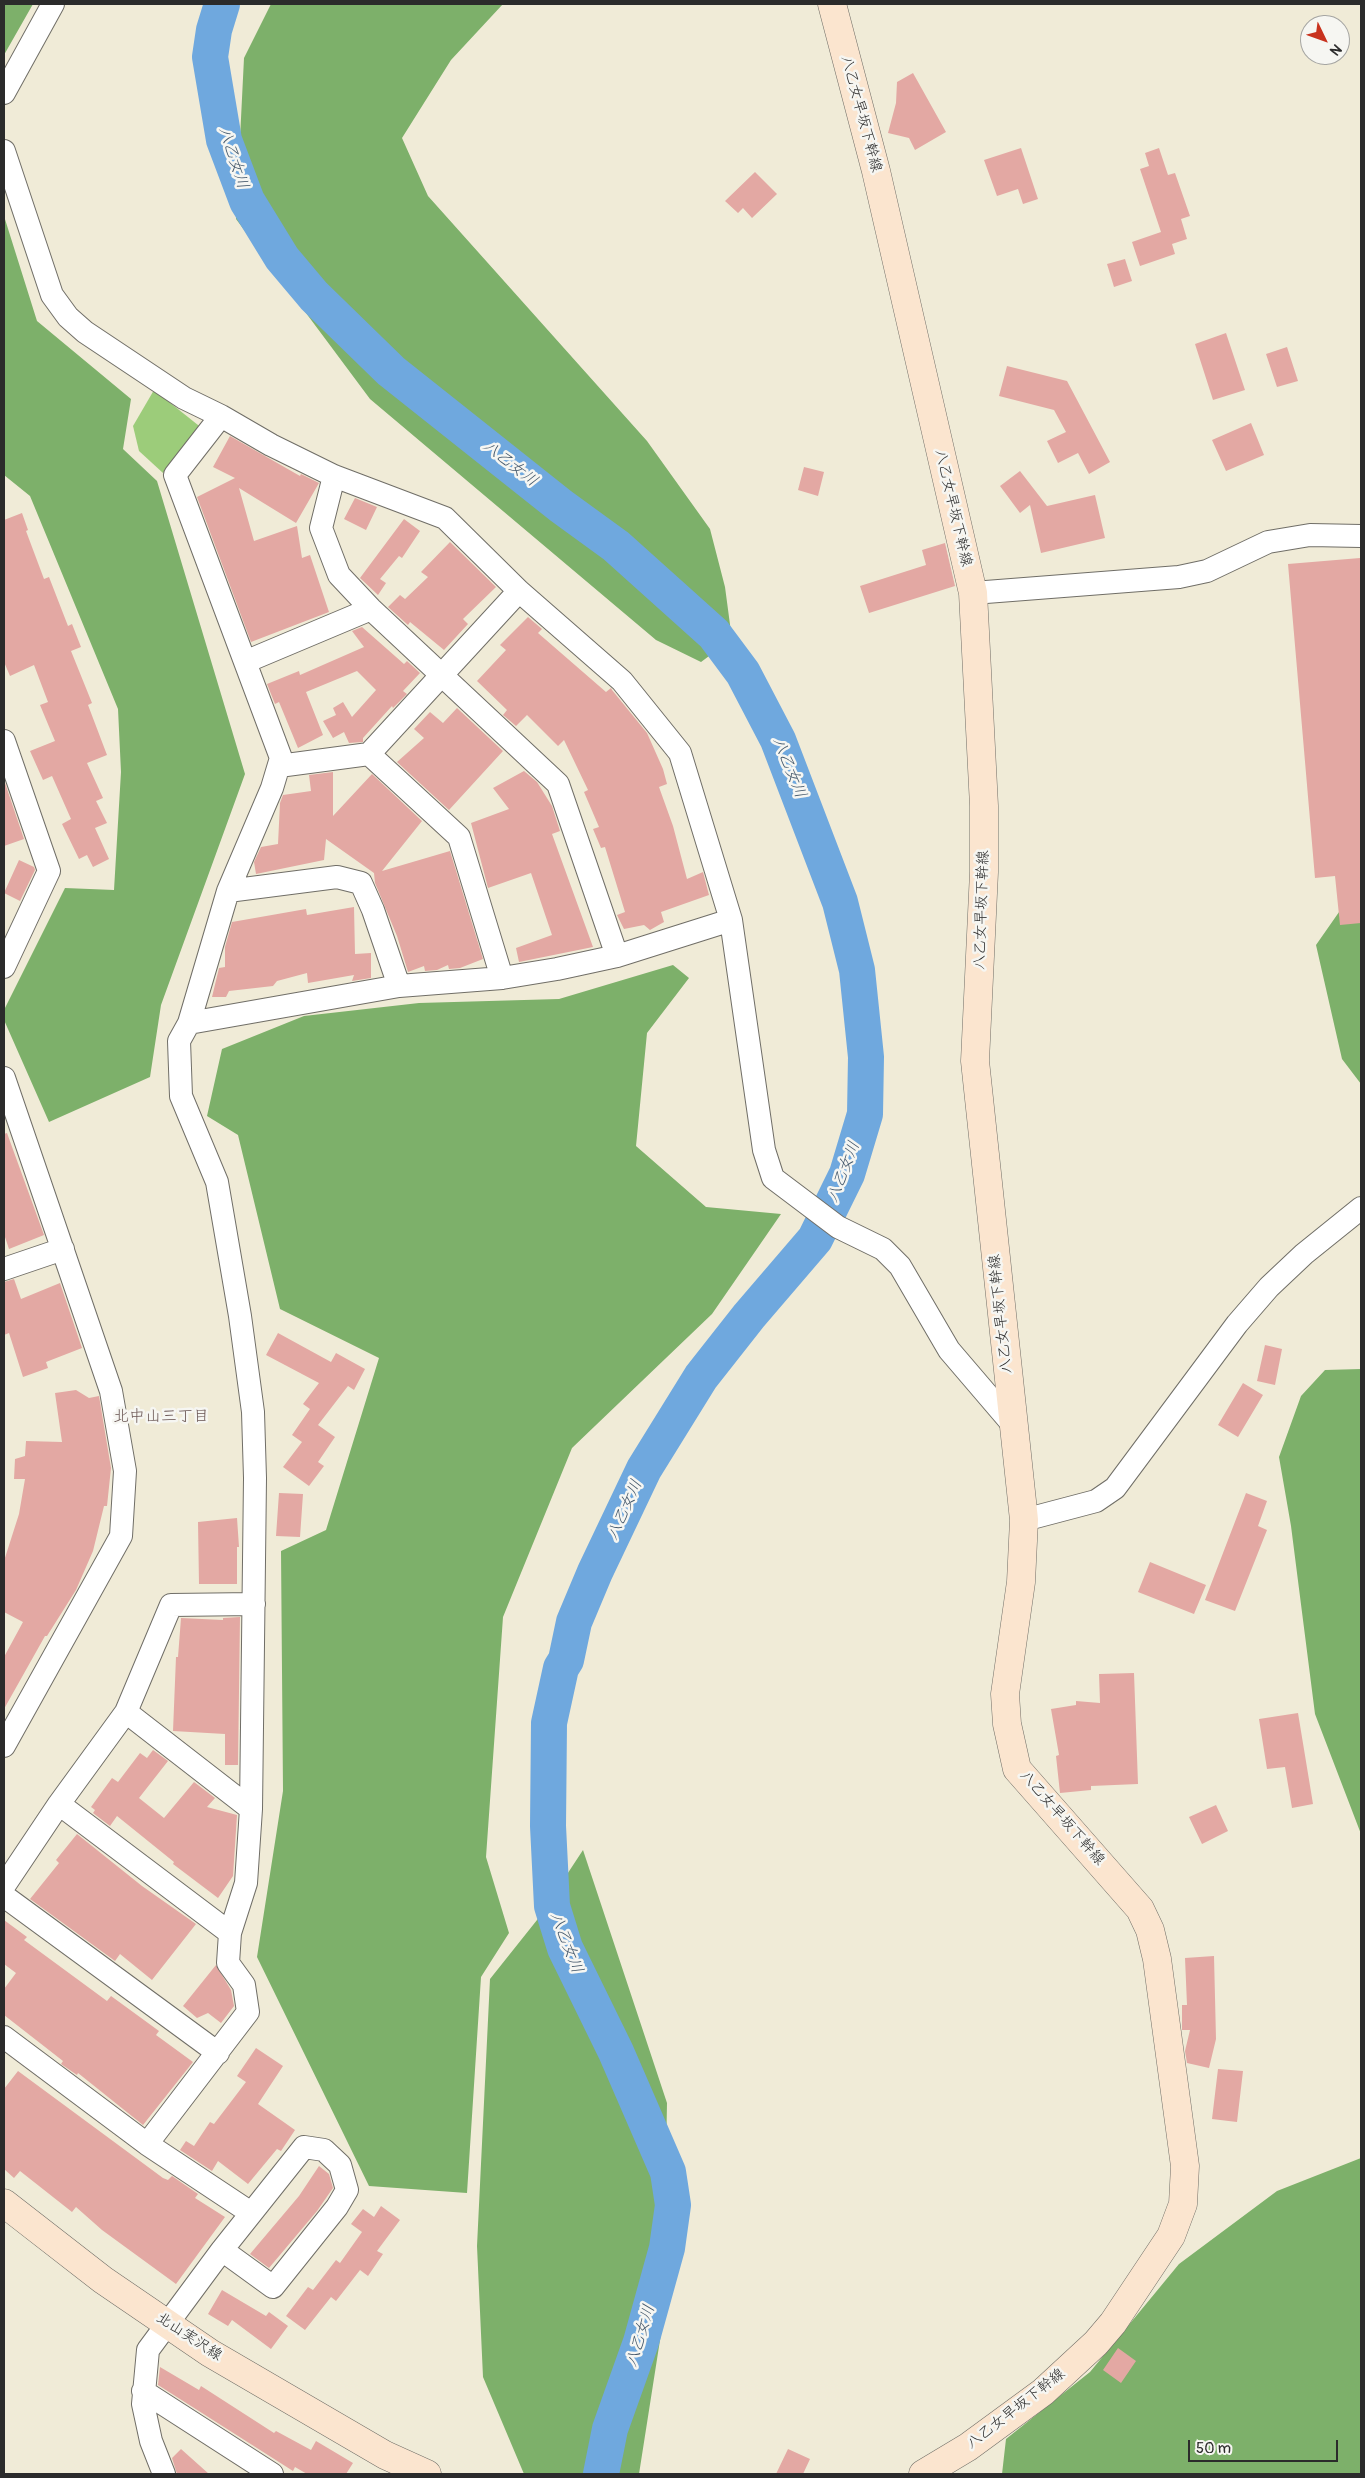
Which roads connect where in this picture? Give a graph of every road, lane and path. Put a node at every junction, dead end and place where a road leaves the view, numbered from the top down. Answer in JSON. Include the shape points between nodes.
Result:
{"nodes":[{"id":1,"x":53,"y":4,"type":"edge"},
{"id":2,"x":832,"y":4,"type":"edge"},
{"id":3,"x":4,"y":93,"type":"edge"},
{"id":4,"x":4,"y":151,"type":"edge"},
{"id":5,"x":221,"y":416,"type":"junction"},
{"id":6,"x":334,"y":476,"type":"junction"},
{"id":7,"x":1361,"y":536,"type":"edge"},
{"id":8,"x":519,"y":591,"type":"junction"},
{"id":9,"x":973,"y":593,"type":"junction"},
{"id":10,"x":371,"y":609,"type":"junction"},
{"id":11,"x":245,"y":662,"type":"junction"},
{"id":12,"x":442,"y":674,"type":"junction"},
{"id":13,"x":4,"y":741,"type":"edge"},
{"id":14,"x":369,"y":754,"type":"junction"},
{"id":15,"x":279,"y":766,"type":"junction"},
{"id":16,"x":228,"y":891,"type":"junction"},
{"id":17,"x":731,"y":920,"type":"junction"},
{"id":18,"x":617,"y":956,"type":"junction"},
{"id":19,"x":4,"y":967,"type":"edge"},
{"id":20,"x":502,"y":978,"type":"junction"},
{"id":21,"x":399,"y":986,"type":"junction"},
{"id":22,"x":188,"y":1023,"type":"junction"},
{"id":23,"x":4,"y":1078,"type":"edge"},
{"id":24,"x":1361,"y":1208,"type":"edge"},
{"id":25,"x":63,"y":1249,"type":"junction"},
{"id":26,"x":4,"y":1269,"type":"edge"},
{"id":27,"x":1014,"y":1426,"type":"junction"},
{"id":28,"x":1024,"y":1520,"type":"junction"},
{"id":29,"x":254,"y":1604,"type":"junction"},
{"id":30,"x":126,"y":1712,"type":"junction"},
{"id":31,"x":4,"y":1746,"type":"edge"},
{"id":32,"x":59,"y":1804,"type":"junction"},
{"id":33,"x":251,"y":1809,"type":"junction"},
{"id":34,"x":4,"y":1886,"type":"edge"},
{"id":35,"x":4,"y":1896,"type":"edge"},
{"id":36,"x":230,"y":1934,"type":"junction"},
{"id":37,"x":4,"y":2037,"type":"edge"},
{"id":38,"x":218,"y":2053,"type":"junction"},
{"id":39,"x":147,"y":2144,"type":"junction"},
{"id":40,"x":4,"y":2203,"type":"edge"},
{"id":41,"x":251,"y":2213,"type":"junction"},
{"id":42,"x":222,"y":2250,"type":"junction"},
{"id":43,"x":167,"y":2324,"type":"junction"},
{"id":44,"x":143,"y":2391,"type":"junction"},
{"id":45,"x":164,"y":2474,"type":"edge"},
{"id":46,"x":272,"y":2474,"type":"edge"},
{"id":47,"x":427,"y":2474,"type":"edge"},
{"id":48,"x":923,"y":2474,"type":"edge"}],
"edges":[{"from":1,"to":3,"type":"street"},
{"from":2,"to":9,"type":"street","name":"八乙女早坂下幹線","via":[[876,171]]},
{"from":4,"to":5,"type":"street","via":[[52,295],[68,317],[85,332],[184,398]]},
{"from":5,"to":6,"type":"street"},
{"from":5,"to":11,"type":"street","via":[[175,475]]},
{"from":6,"to":8,"type":"street","via":[[445,518]]},
{"from":6,"to":10,"type":"street","via":[[321,528],[339,575]]},
{"from":7,"to":9,"type":"street","via":[[1310,535],[1268,542],[1206,571],[1179,576]]},
{"from":8,"to":12,"type":"street"},
{"from":8,"to":17,"type":"street","via":[[622,681],[680,753]]},
{"from":9,"to":27,"type":"street","name":"八乙女早坂下幹線","via":[[984,806],[975,1061]]},
{"from":10,"to":11,"type":"street"},
{"from":10,"to":12,"type":"street"},
{"from":11,"to":15,"type":"street","via":[[281,758]]},
{"from":12,"to":14,"type":"street"},
{"from":12,"to":18,"type":"street","via":[[558,784]]},
{"from":13,"to":19,"type":"street","via":[[49,871]]},
{"from":14,"to":15,"type":"street"},
{"from":14,"to":20,"type":"street","via":[[459,837]]},
{"from":15,"to":16,"type":"street"},
{"from":16,"to":21,"type":"street","via":[[336,877],[361,883]]},
{"from":16,"to":22,"type":"street"},
{"from":17,"to":18,"type":"street"},
{"from":17,"to":27,"type":"street","via":[[764,1150],[773,1178],[838,1227],[883,1249],[900,1266],[949,1350]]},
{"from":18,"to":20,"type":"street"},
{"from":20,"to":21,"type":"street"},
{"from":21,"to":22,"type":"street"},
{"from":22,"to":29,"type":"street","via":[[179,1041],[181,1096],[217,1182],[253,1412]]},
{"from":23,"to":25,"type":"street"},
{"from":24,"to":28,"type":"street","via":[[1304,1254],[1237,1324],[1115,1488],[1096,1501]]},
{"from":25,"to":26,"type":"street"},
{"from":25,"to":31,"type":"street","via":[[111,1391],[125,1471],[121,1536]]},
{"from":27,"to":28,"type":"street","name":"八乙女早坂下幹線"},
{"from":28,"to":48,"type":"street","name":"八乙女早坂下幹線","via":[[1021,1582],[1005,1694],[1011,1747],[1018,1769],[1140,1908],[1150,1930],[1185,2166],[1183,2204],[1171,2236],[1096,2343],[1011,2417],[968,2448]]},
{"from":29,"to":30,"type":"street","via":[[171,1606]]},
{"from":29,"to":33,"type":"street"},
{"from":30,"to":32,"type":"street"},
{"from":30,"to":33,"type":"street"},
{"from":32,"to":34,"type":"street"},
{"from":32,"to":36,"type":"street"},
{"from":33,"to":36,"type":"street","via":[[246,1883]]},
{"from":35,"to":38,"type":"street"},
{"from":36,"to":38,"type":"street","via":[[228,1963],[244,1985],[248,2012]]},
{"from":37,"to":39,"type":"street"},
{"from":38,"to":39,"type":"street"},
{"from":39,"to":41,"type":"street"},
{"from":40,"to":43,"type":"street","name":"北山実沢線"},
{"from":41,"to":42,"type":"street"},
{"from":41,"to":42,"type":"street","via":[[304,2147],[324,2150],[340,2165],[347,2190],[322,2227],[273,2287]]},
{"from":42,"to":43,"type":"street"},
{"from":43,"to":44,"type":"street","via":[[148,2350]]},
{"from":43,"to":47,"type":"street","name":"北山実沢線","via":[[210,2353],[385,2455]]},
{"from":44,"to":45,"type":"street","via":[[151,2441]]},
{"from":44,"to":46,"type":"street"}]}
